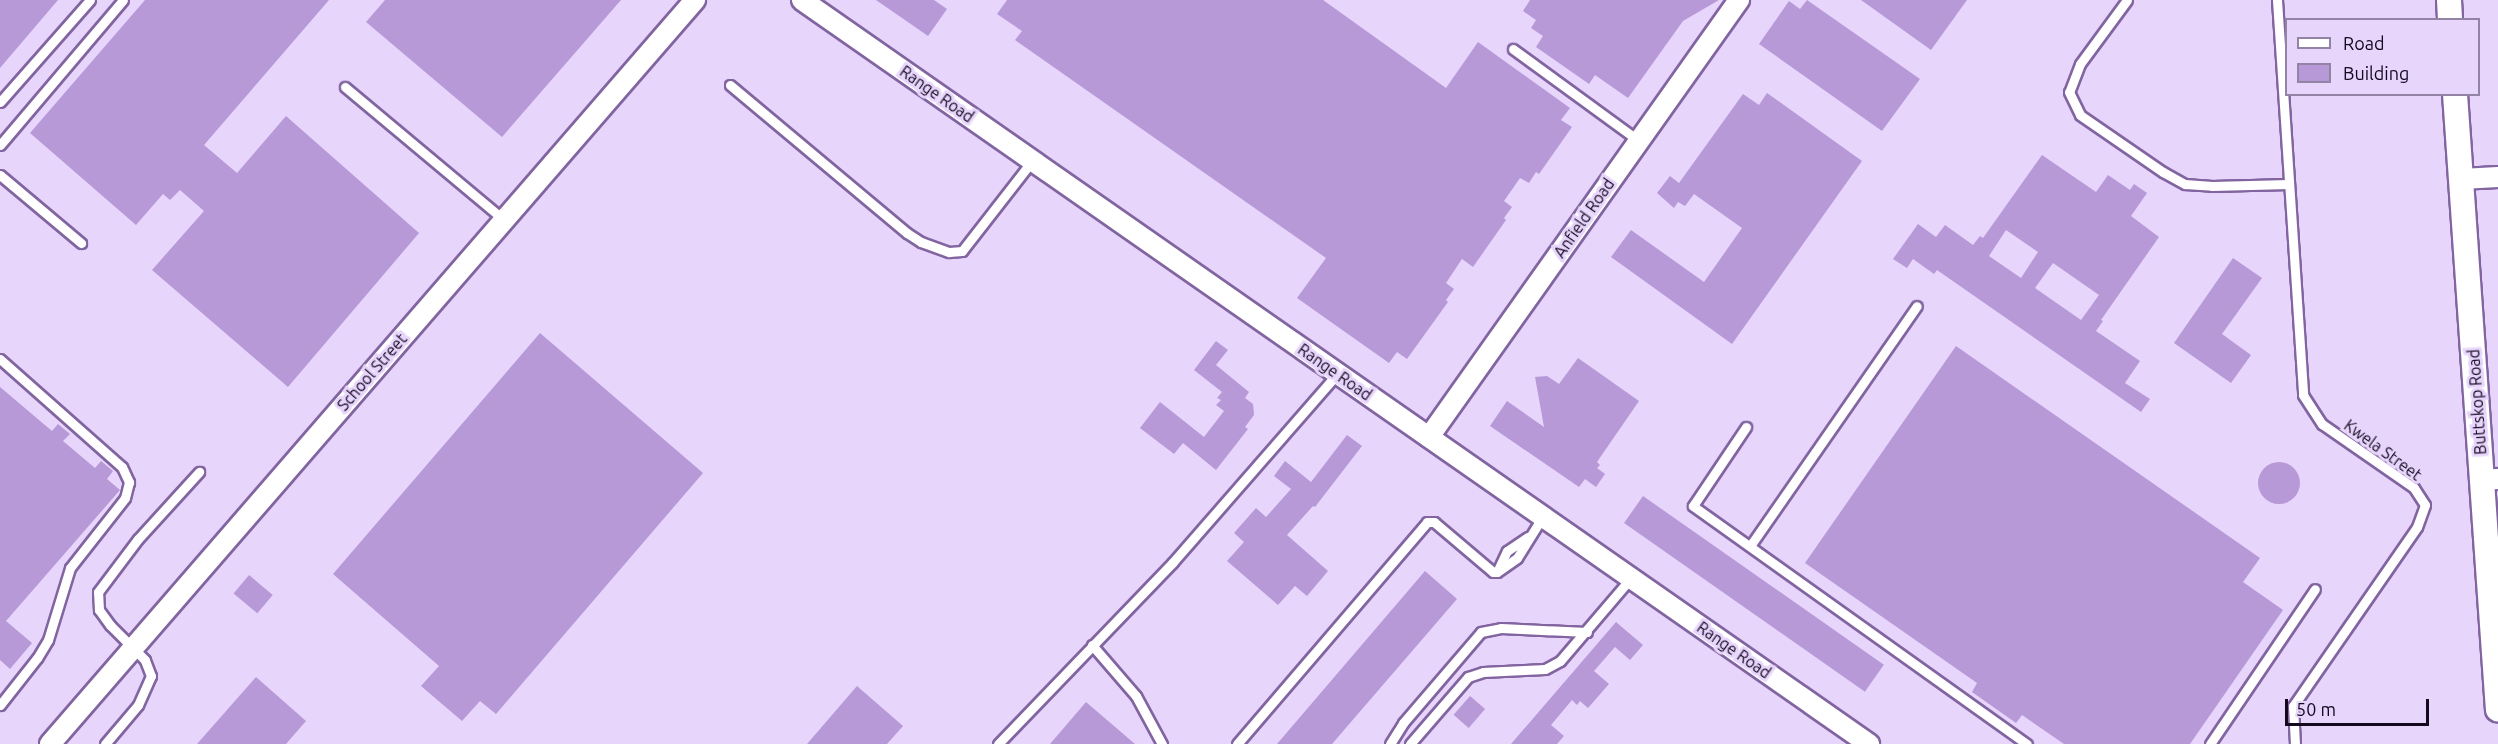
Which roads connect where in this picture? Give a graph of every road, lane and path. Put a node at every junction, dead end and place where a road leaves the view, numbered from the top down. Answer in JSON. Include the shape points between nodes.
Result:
{"nodes":[{"id":1,"x":90,"y":0,"type":"edge"},
{"id":2,"x":123,"y":0,"type":"edge"},
{"id":3,"x":695,"y":0,"type":"edge"},
{"id":4,"x":1739,"y":0,"type":"edge"},
{"id":5,"x":2127,"y":0,"type":"edge"},
{"id":6,"x":2277,"y":0,"type":"edge"},
{"id":7,"x":2449,"y":0,"type":"edge"},
{"id":8,"x":813,"y":3,"type":"edge"},
{"id":9,"x":2450,"y":18,"type":"edge"},
{"id":10,"x":1513,"y":49,"type":"dead end"},
{"id":11,"x":730,"y":86,"type":"dead end"},
{"id":12,"x":345,"y":87,"type":"dead end"},
{"id":13,"x":2455,"y":96,"type":"edge"},
{"id":14,"x":0,"y":102,"type":"edge"},
{"id":15,"x":1639,"y":141,"type":"junction"},
{"id":16,"x":0,"y":145,"type":"edge"},
{"id":17,"x":1032,"y":161,"type":"junction"},
{"id":18,"x":0,"y":174,"type":"edge"},
{"id":19,"x":2498,"y":177,"type":"edge"},
{"id":20,"x":2461,"y":179,"type":"junction"},
{"id":21,"x":2289,"y":184,"type":"junction"},
{"id":22,"x":504,"y":220,"type":"junction"},
{"id":23,"x":81,"y":243,"type":"dead end"},
{"id":24,"x":1917,"y":306,"type":"dead end"},
{"id":25,"x":0,"y":359,"type":"edge"},
{"id":26,"x":1337,"y":374,"type":"junction"},
{"id":27,"x":1746,"y":427,"type":"dead end"},
{"id":28,"x":1429,"y":437,"type":"junction"},
{"id":29,"x":199,"y":472,"type":"dead end"},
{"id":30,"x":2490,"y":479,"type":"edge"},
{"id":31,"x":1543,"y":516,"type":"junction"},
{"id":32,"x":1750,"y":546,"type":"junction"},
{"id":33,"x":1631,"y":578,"type":"junction"},
{"id":34,"x":2315,"y":588,"type":"dead end"},
{"id":35,"x":1587,"y":632,"type":"junction"},
{"id":36,"x":1092,"y":645,"type":"junction"},
{"id":37,"x":133,"y":648,"type":"junction"},
{"id":38,"x":0,"y":705,"type":"edge"},
{"id":39,"x":2498,"y":710,"type":"edge"},
{"id":40,"x":50,"y":744,"type":"edge"},
{"id":41,"x":105,"y":744,"type":"edge"},
{"id":42,"x":998,"y":744,"type":"edge"},
{"id":43,"x":1162,"y":744,"type":"edge"},
{"id":44,"x":1237,"y":744,"type":"edge"},
{"id":45,"x":1390,"y":744,"type":"edge"},
{"id":46,"x":1410,"y":744,"type":"edge"},
{"id":47,"x":1869,"y":744,"type":"edge"},
{"id":48,"x":2027,"y":744,"type":"edge"},
{"id":49,"x":2210,"y":744,"type":"edge"},
{"id":50,"x":2295,"y":744,"type":"edge"}],
"edges":[{"from":1,"to":14,"type":"lane"},
{"from":2,"to":16,"type":"lane"},
{"from":3,"to":22,"type":"street","name":"School Street"},
{"from":4,"to":15,"type":"street","name":"Anfield Road"},
{"from":5,"to":21,"type":"lane","via":[[2080,64],[2069,92],[2080,115],[2185,184]]},
{"from":6,"to":21,"type":"lane","name":"Kwela Street"},
{"from":7,"to":9,"type":"street"},
{"from":8,"to":17,"type":"street","name":"Range Road"},
{"from":10,"to":15,"type":"lane"},
{"from":11,"to":17,"type":"lane","via":[[907,233],[949,252],[962,251]]},
{"from":12,"to":22,"type":"lane"},
{"from":13,"to":20,"type":"street","name":"Buttskop Road"},
{"from":15,"to":28,"type":"street","name":"Anfield Road"},
{"from":17,"to":26,"type":"street","name":"Range Road"},
{"from":18,"to":23,"type":"lane"},
{"from":19,"to":20,"type":"street"},
{"from":20,"to":30,"type":"street","name":"Buttskop Road"},
{"from":21,"to":50,"type":"lane","name":"Kwela Street","via":[[2303,395],[2322,424],[2414,488],[2425,506],[2417,527],[2293,706]]},
{"from":22,"to":37,"type":"street","name":"School Street"},
{"from":24,"to":32,"type":"lane"},
{"from":25,"to":38,"type":"lane","via":[[122,467],[129,482],[125,498],[70,568],[48,640]]},
{"from":26,"to":28,"type":"street","name":"Range Road"},
{"from":26,"to":36,"type":"lane","via":[[1173,562]]},
{"from":27,"to":32,"type":"lane","via":[[1693,506]]},
{"from":28,"to":31,"type":"street","name":"Range Road"},
{"from":29,"to":37,"type":"lane","via":[[138,539],[98,592],[99,610]]},
{"from":30,"to":39,"type":"street","name":"Buttskop Road"},
{"from":31,"to":33,"type":"street","name":"Range Road"},
{"from":31,"to":44,"type":"lane","via":[[1528,536],[1507,550],[1497,572],[1434,522],[1427,522]]},
{"from":32,"to":48,"type":"lane"},
{"from":33,"to":35,"type":"lane"},
{"from":33,"to":47,"type":"street","name":"Range Road"},
{"from":34,"to":49,"type":"lane"},
{"from":35,"to":45,"type":"lane","via":[[1502,628],[1481,632],[1403,723]]},
{"from":35,"to":46,"type":"lane","via":[[1560,661],[1545,669],[1483,672],[1468,677]]},
{"from":36,"to":42,"type":"lane"},
{"from":36,"to":43,"type":"lane","via":[[1136,696]]},
{"from":37,"to":40,"type":"street","name":"School Street"},
{"from":37,"to":41,"type":"lane","via":[[150,670],[149,682],[138,705]]}]}
